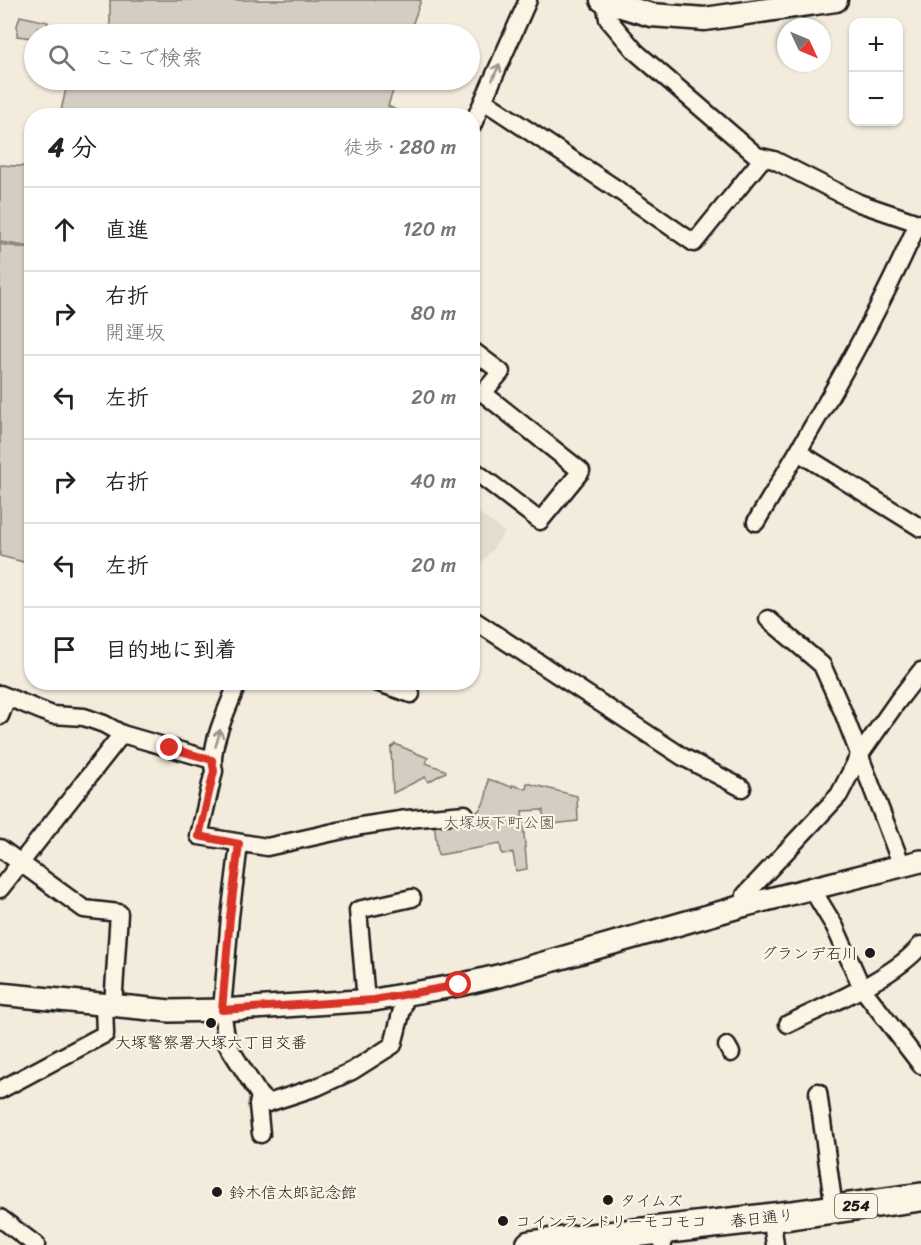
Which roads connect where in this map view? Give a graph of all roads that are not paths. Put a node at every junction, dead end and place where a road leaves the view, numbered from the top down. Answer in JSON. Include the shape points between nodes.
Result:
{"nodes":[{"id":1,"x":528,"y":0,"type":"edge"},
{"id":2,"x":836,"y":0,"type":"edge"},
{"id":3,"x":604,"y":1,"type":"edge"},
{"id":4,"x":484,"y":101,"type":"junction"},
{"id":5,"x":480,"y":109,"type":"edge"},
{"id":6,"x":763,"y":158,"type":"junction"},
{"id":7,"x":480,"y":356,"type":"edge"},
{"id":8,"x":798,"y":452,"type":"junction"},
{"id":9,"x":480,"y":475,"type":"edge"},
{"id":10,"x":756,"y":522,"type":"dead end"},
{"id":11,"x":919,"y":523,"type":"edge"},
{"id":12,"x":768,"y":619,"type":"dead end"},
{"id":13,"x":480,"y":624,"type":"edge"},
{"id":14,"x":921,"y":671,"type":"edge"},
{"id":15,"x":235,"y":690,"type":"edge"},
{"id":16,"x":399,"y":690,"type":"edge"},
{"id":17,"x":411,"y":694,"type":"dead end"},
{"id":18,"x":3,"y":696,"type":"edge"},
{"id":19,"x":0,"y":716,"type":"edge"},
{"id":20,"x":122,"y":734,"type":"junction"},
{"id":21,"x":859,"y":756,"type":"junction"},
{"id":22,"x":212,"y":760,"type":"junction"},
{"id":23,"x":742,"y":788,"type":"dead end"},
{"id":24,"x":465,"y":814,"type":"dead end"},
{"id":25,"x":239,"y":844,"type":"junction"},
{"id":26,"x":0,"y":848,"type":"edge"},
{"id":27,"x":911,"y":863,"type":"edge"},
{"id":28,"x":20,"y":864,"type":"junction"},
{"id":29,"x":0,"y":889,"type":"edge"},
{"id":30,"x":812,"y":889,"type":"junction"},
{"id":31,"x":412,"y":898,"type":"dead end"},
{"id":32,"x":746,"y":905,"type":"junction"},
{"id":33,"x":921,"y":945,"type":"edge"},
{"id":34,"x":862,"y":988,"type":"junction"},
{"id":35,"x":0,"y":994,"type":"edge"},
{"id":36,"x":406,"y":994,"type":"junction"},
{"id":37,"x":366,"y":1001,"type":"junction"},
{"id":38,"x":108,"y":1006,"type":"junction"},
{"id":39,"x":222,"y":1010,"type":"junction"},
{"id":40,"x":788,"y":1024,"type":"dead end"},
{"id":41,"x":921,"y":1065,"type":"edge"},
{"id":42,"x":0,"y":1090,"type":"edge"},
{"id":43,"x":818,"y":1092,"type":"dead end"},
{"id":44,"x":260,"y":1096,"type":"junction"},
{"id":45,"x":261,"y":1134,"type":"dead end"},
{"id":46,"x":921,"y":1197,"type":"edge"},
{"id":47,"x":834,"y":1209,"type":"junction"},
{"id":48,"x":921,"y":1213,"type":"edge"},
{"id":49,"x":0,"y":1218,"type":"edge"},
{"id":50,"x":774,"y":1237,"type":"edge"},
{"id":51,"x":36,"y":1245,"type":"edge"},
{"id":52,"x":530,"y":1245,"type":"edge"},
{"id":53,"x":660,"y":1245,"type":"edge"}],
"edges":[{"from":4,"to":1,"type":"street","one_way":true},
{"from":2,"to":3,"type":"main road","via":[[705,19],[651,15]]},
{"from":3,"to":6,"type":"street","via":[[608,19],[636,52]]},
{"from":4,"to":5,"type":"street"},
{"from":4,"to":6,"type":"street","via":[[694,243]]},
{"from":6,"to":8,"type":"street","via":[[859,203],[918,224],[884,297]]},
{"from":7,"to":9,"type":"street","via":[[501,372],[483,393],[581,471],[540,521]]},
{"from":8,"to":10,"type":"street"},
{"from":8,"to":11,"type":"street"},
{"from":12,"to":21,"type":"street","via":[[822,665]]},
{"from":13,"to":23,"type":"street","via":[[683,757]]},
{"from":14,"to":21,"type":"street"},
{"from":22,"to":15,"type":"street","one_way":true},
{"from":16,"to":17,"type":"street"},
{"from":18,"to":19,"type":"street"},
{"from":18,"to":20,"type":"street","via":[[52,715],[84,717]]},
{"from":20,"to":22,"type":"street"},
{"from":20,"to":28,"type":"street"},
{"from":21,"to":27,"type":"street"},
{"from":21,"to":32,"type":"street","via":[[839,795],[745,895]]},
{"from":22,"to":25,"type":"street","via":[[214,771],[199,836]]},
{"from":24,"to":25,"type":"street","via":[[372,824],[267,847]]},
{"from":25,"to":39,"type":"street"},
{"from":26,"to":28,"type":"street"},
{"from":27,"to":30,"type":"street"},
{"from":28,"to":29,"type":"street"},
{"from":28,"to":38,"type":"street","via":[[84,909],[119,913]]},
{"from":30,"to":32,"type":"street"},
{"from":30,"to":34,"type":"street","via":[[835,927]]},
{"from":31,"to":37,"type":"street","via":[[358,910]]},
{"from":32,"to":36,"type":"street","via":[[502,975]]},
{"from":33,"to":34,"type":"street","via":[[913,955]]},
{"from":34,"to":40,"type":"street"},
{"from":34,"to":41,"type":"street"},
{"from":35,"to":38,"type":"street"},
{"from":36,"to":37,"type":"street"},
{"from":36,"to":44,"type":"street","via":[[393,1045],[317,1087],[268,1103]]},
{"from":37,"to":39,"type":"street"},
{"from":38,"to":39,"type":"street"},
{"from":38,"to":42,"type":"street","via":[[105,1034]]},
{"from":39,"to":44,"type":"street","via":[[227,1044]]},
{"from":43,"to":47,"type":"street"},
{"from":44,"to":45,"type":"street"},
{"from":46,"to":47,"type":"highway","name":"春日通り","number":"254"},
{"from":47,"to":52,"type":"highway","name":"春日通り","number":"254"},
{"from":48,"to":50,"type":"highway","name":"春日通り","number":"254"},
{"from":49,"to":51,"type":"street"},
{"from":50,"to":53,"type":"highway","name":"春日通り","number":"254"}]}
